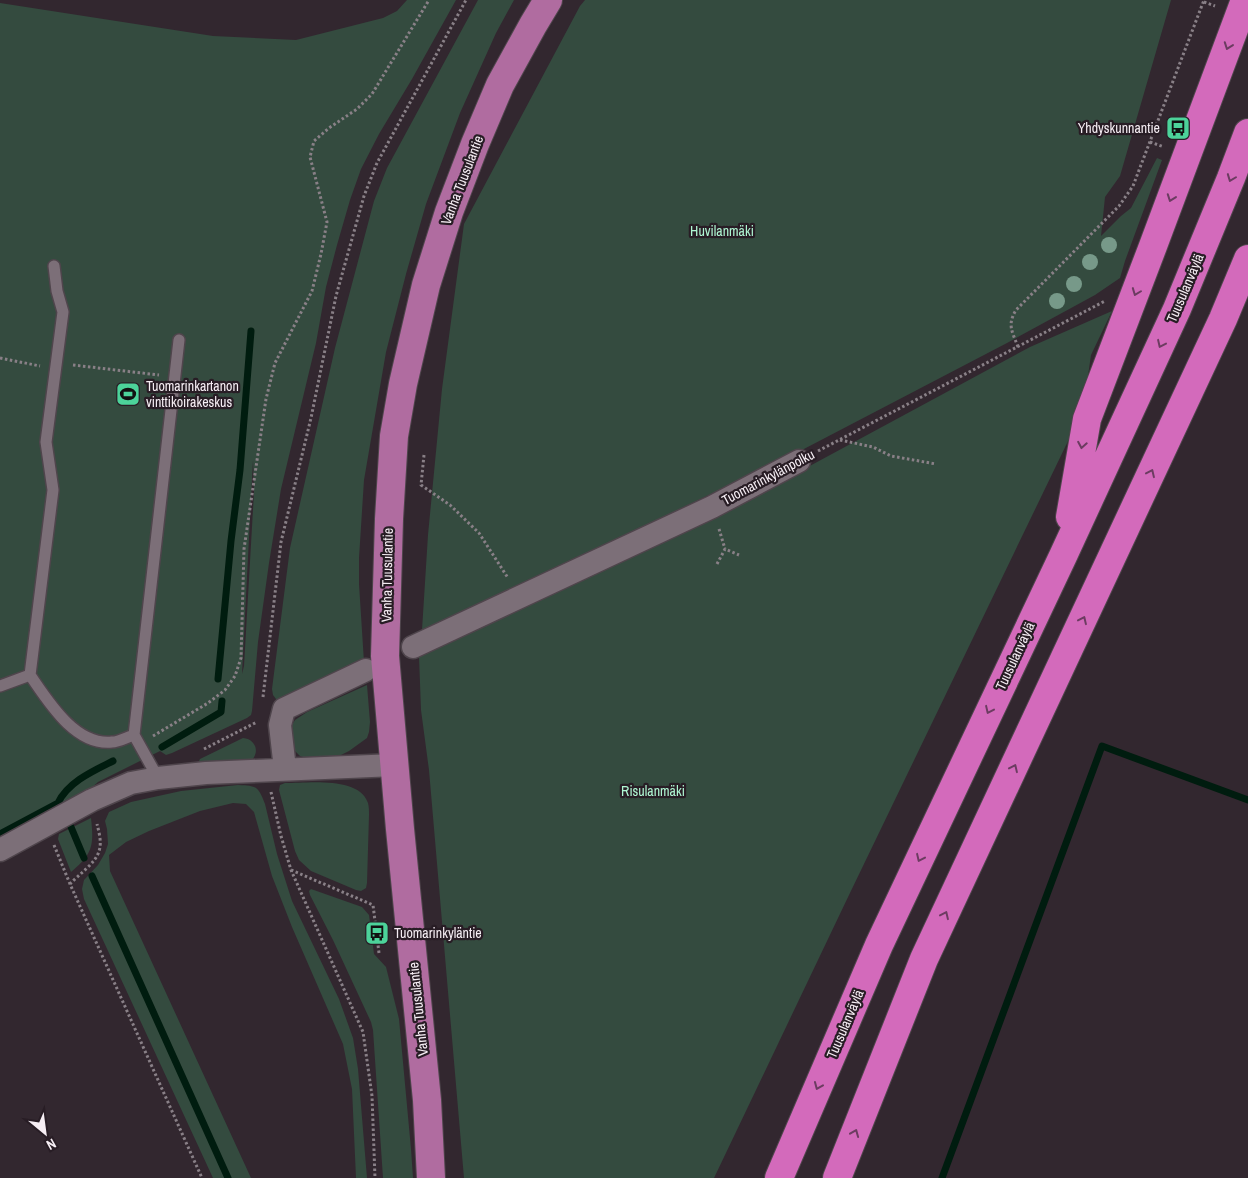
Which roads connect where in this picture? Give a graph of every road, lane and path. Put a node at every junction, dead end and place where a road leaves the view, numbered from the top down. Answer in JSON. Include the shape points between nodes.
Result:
{"nodes":[{"id":1,"x":429,"y":0,"type":"edge"},
{"id":2,"x":466,"y":0,"type":"edge"},
{"id":3,"x":548,"y":0,"type":"edge"},
{"id":4,"x":1204,"y":1,"type":"edge"},
{"id":5,"x":1232,"y":4,"type":"edge"},
{"id":6,"x":1248,"y":132,"type":"edge"},
{"id":7,"x":1150,"y":142,"type":"junction"},
{"id":8,"x":1170,"y":149,"type":"dead end"},
{"id":9,"x":1248,"y":259,"type":"edge"},
{"id":10,"x":54,"y":266,"type":"dead end"},
{"id":11,"x":1108,"y":299,"type":"dead end"},
{"id":12,"x":179,"y":340,"type":"dead end"},
{"id":13,"x":1018,"y":346,"type":"junction"},
{"id":14,"x":0,"y":358,"type":"edge"},
{"id":15,"x":57,"y":364,"type":"junction"},
{"id":16,"x":175,"y":376,"type":"junction"},
{"id":17,"x":840,"y":440,"type":"junction"},
{"id":18,"x":424,"y":455,"type":"dead end"},
{"id":19,"x":799,"y":460,"type":"joint"},
{"id":20,"x":936,"y":464,"type":"dead end"},
{"id":21,"x":739,"y":555,"type":"dead end"},
{"id":22,"x":1063,"y":556,"type":"junction"},
{"id":23,"x":717,"y":564,"type":"dead end"},
{"id":24,"x":520,"y":598,"type":"junction"},
{"id":25,"x":413,"y":646,"type":"dead end"},
{"id":26,"x":366,"y":670,"type":"dead end"},
{"id":27,"x":30,"y":675,"type":"junction"},
{"id":28,"x":0,"y":686,"type":"edge"},
{"id":29,"x":263,"y":701,"type":"dead end"},
{"id":30,"x":137,"y":739,"type":"junction"},
{"id":31,"x":395,"y":765,"type":"junction"},
{"id":32,"x":276,"y":770,"type":"junction"},
{"id":33,"x":158,"y":778,"type":"junction"},
{"id":34,"x":92,"y":800,"type":"junction"},
{"id":35,"x":46,"y":826,"type":"junction"},
{"id":36,"x":0,"y":850,"type":"edge"},
{"id":37,"x":290,"y":870,"type":"junction"},
{"id":38,"x":70,"y":884,"type":"junction"},
{"id":39,"x":379,"y":953,"type":"dead end"},
{"id":40,"x":202,"y":1178,"type":"edge"},
{"id":41,"x":375,"y":1178,"type":"edge"},
{"id":42,"x":431,"y":1178,"type":"edge"},
{"id":43,"x":779,"y":1178,"type":"edge"},
{"id":44,"x":837,"y":1178,"type":"edge"}],
"edges":[{"from":1,"to":30,"type":"path","via":[[372,94],[357,110],[314,141],[310,158],[327,222],[312,291],[275,363],[266,400],[244,549],[241,658],[235,676],[208,703]]},
{"from":2,"to":29,"type":"path","via":[[376,163],[362,205],[336,296],[281,542]]},
{"from":3,"to":31,"type":"main road","name":"Vanha Tuusulantie","via":[[500,85],[449,212],[426,285],[403,384],[394,436],[385,656]]},
{"from":4,"to":5,"type":"path"},
{"from":4,"to":7,"type":"path"},
{"from":5,"to":22,"type":"highway","one_way":true,"via":[[1153,246],[1087,419]]},
{"from":6,"to":22,"type":"highway","name":"Tuusulanväylä","one_way":true,"via":[[1177,309]]},
{"from":7,"to":8,"type":"path"},
{"from":7,"to":13,"type":"path","via":[[1133,186],[1118,206],[1016,310],[1011,328]]},
{"from":44,"to":9,"type":"highway","one_way":true,"via":[[924,959]]},
{"from":10,"to":15,"type":"lane","via":[[63,312]]},
{"from":11,"to":13,"type":"path","name":"Tuomarinkylänpolku"},
{"from":12,"to":16,"type":"lane"},
{"from":13,"to":17,"type":"path","name":"Tuomarinkylänpolku"},
{"from":14,"to":15,"type":"path","via":[[39,366]]},
{"from":15,"to":16,"type":"path"},
{"from":15,"to":27,"type":"lane","via":[[46,442],[52,490]]},
{"from":16,"to":30,"type":"lane"},
{"from":17,"to":19,"type":"path","name":"Tuomarinkylänpolku"},
{"from":17,"to":20,"type":"path","via":[[891,456]]},
{"from":18,"to":24,"type":"path","via":[[421,485],[450,505],[479,533]]},
{"from":19,"to":24,"type":"street","name":"Tuomarinkylänpolku","via":[[712,507]]},
{"from":21,"to":23,"type":"path","via":[[725,549]]},
{"from":22,"to":43,"type":"highway","name":"Tuusulanväylä","one_way":true,"via":[[879,945]]},
{"from":24,"to":25,"type":"street","name":"Tuomarinkylänpolku"},
{"from":26,"to":32,"type":"street","via":[[284,709]]},
{"from":27,"to":28,"type":"lane"},
{"from":27,"to":30,"type":"lane","via":[[60,716],[86,737],[101,742]]},
{"from":30,"to":33,"type":"lane"},
{"from":31,"to":32,"type":"street"},
{"from":31,"to":42,"type":"main road","name":"Vanha Tuusulantie","via":[[427,1100]]},
{"from":32,"to":33,"type":"street"},
{"from":32,"to":37,"type":"path","via":[[281,836]]},
{"from":33,"to":34,"type":"street","via":[[131,783]]},
{"from":34,"to":35,"type":"street"},
{"from":34,"to":38,"type":"path","via":[[100,836],[99,851],[93,862]]},
{"from":35,"to":36,"type":"street"},
{"from":35,"to":38,"type":"path"},
{"from":37,"to":39,"type":"path","via":[[373,905]]},
{"from":37,"to":41,"type":"path","via":[[363,1032],[372,1096]]},
{"from":38,"to":40,"type":"path"}]}
